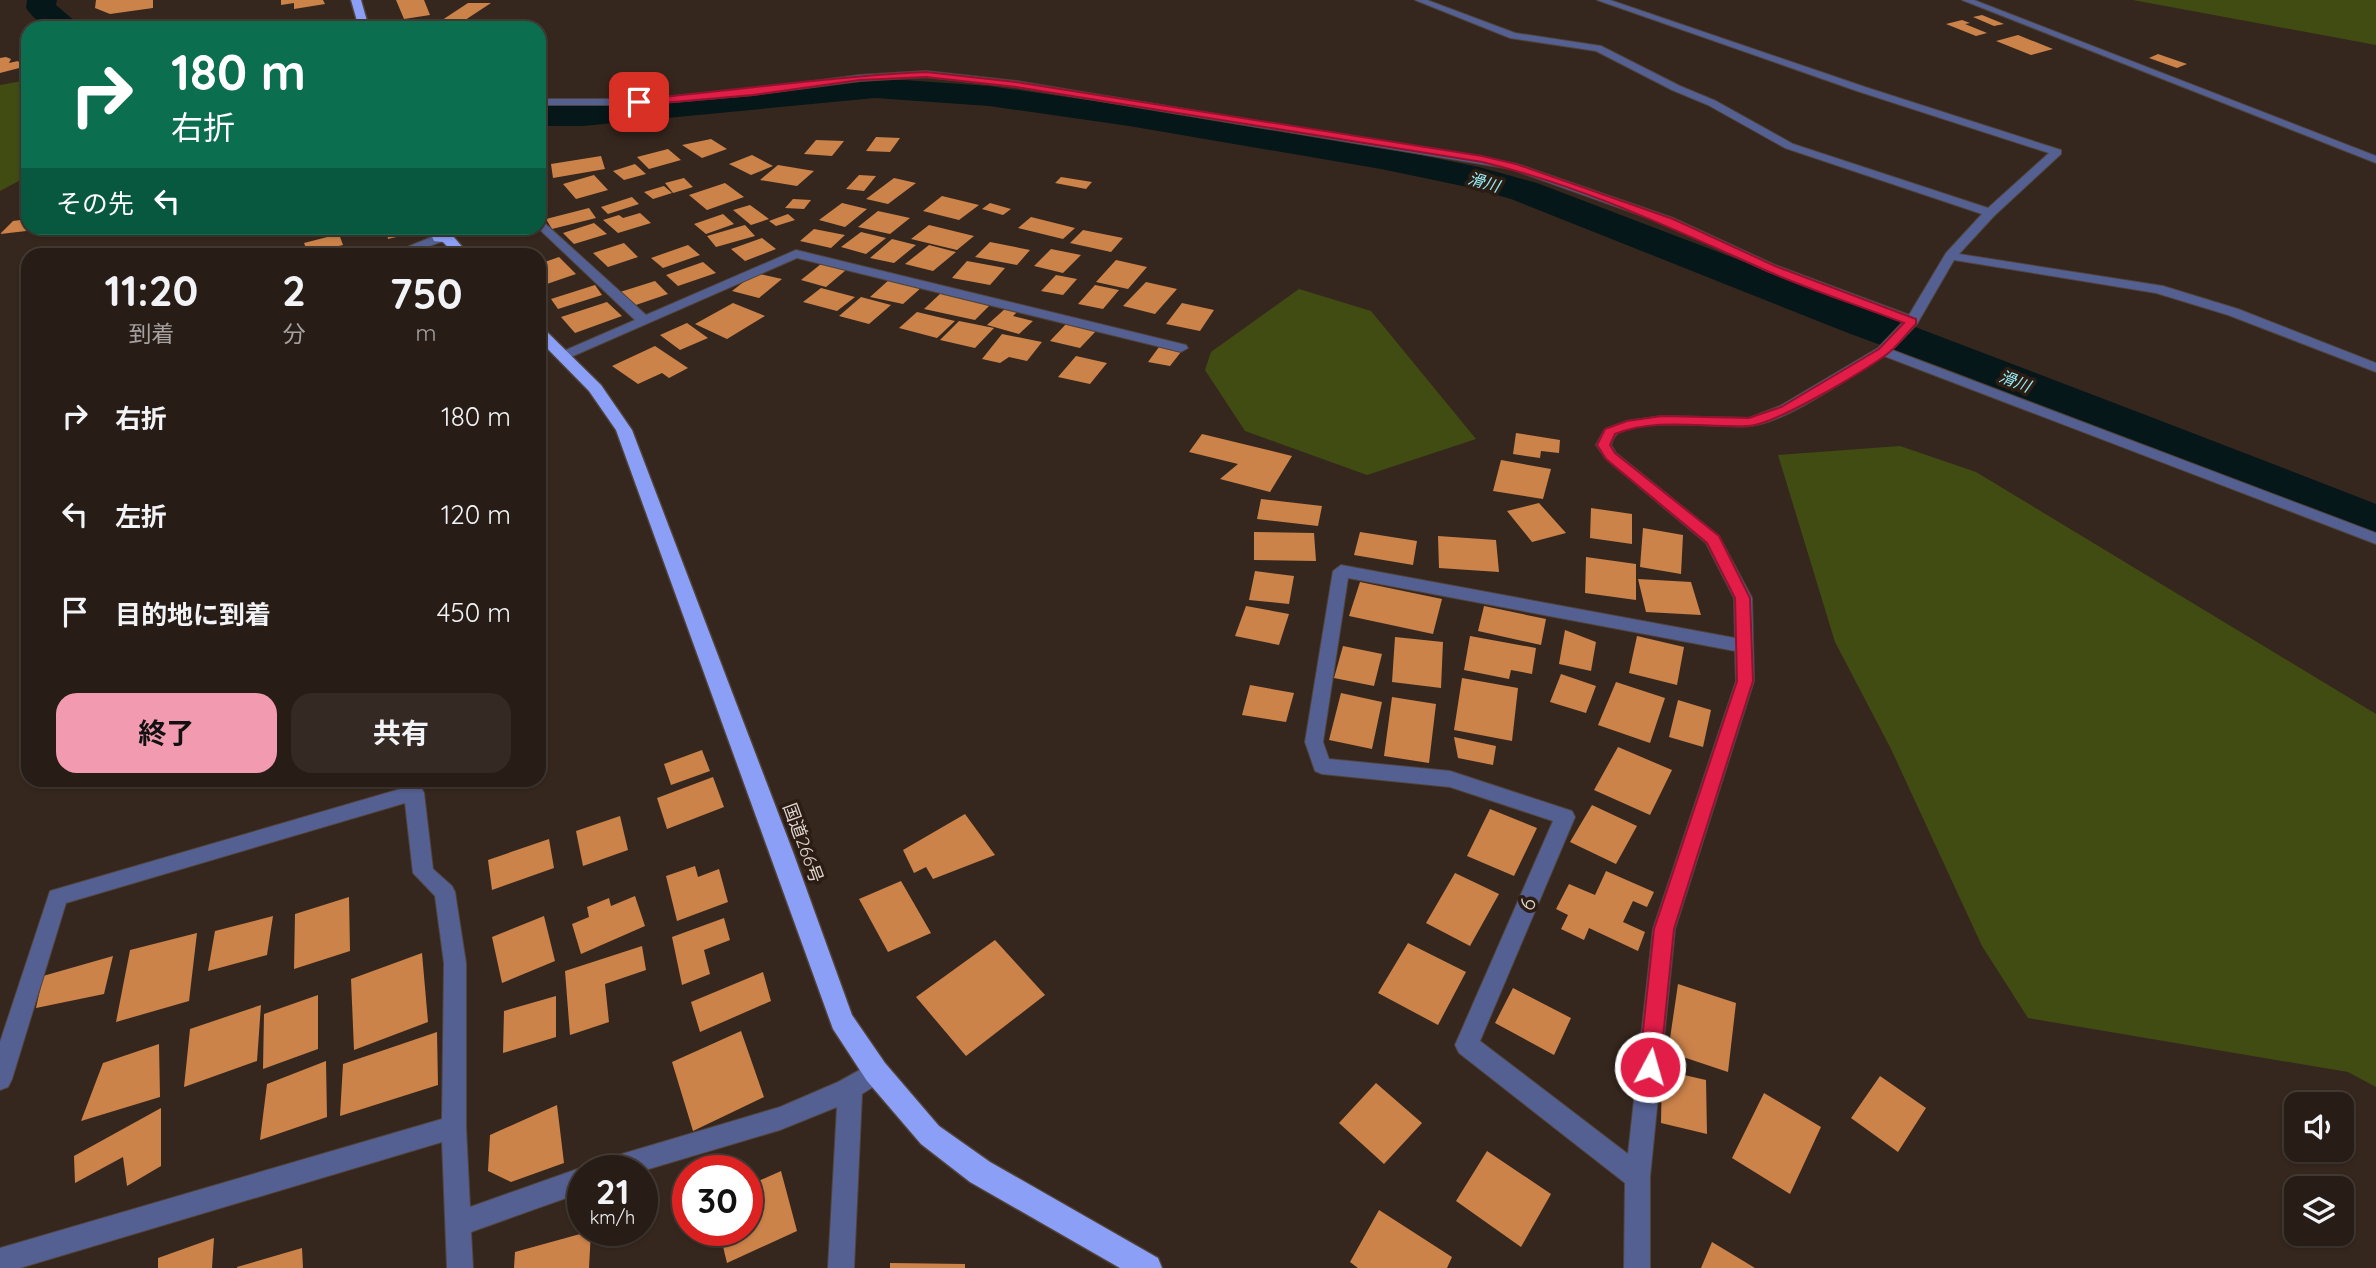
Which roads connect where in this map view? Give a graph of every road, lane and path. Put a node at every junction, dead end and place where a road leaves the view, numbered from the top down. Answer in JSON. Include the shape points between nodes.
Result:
{"nodes":[{"id":1,"x":356,"y":0,"type":"edge"},
{"id":2,"x":1419,"y":0,"type":"edge"},
{"id":3,"x":1601,"y":0,"type":"edge"},
{"id":4,"x":1966,"y":0,"type":"edge"},
{"id":5,"x":362,"y":21,"type":"edge"},
{"id":6,"x":546,"y":102,"type":"edge"},
{"id":7,"x":2376,"y":160,"type":"edge"},
{"id":8,"x":1990,"y":213,"type":"junction"},
{"id":9,"x":546,"y":229,"type":"edge"},
{"id":10,"x":432,"y":235,"type":"edge"},
{"id":11,"x":440,"y":235,"type":"edge"},
{"id":12,"x":407,"y":248,"type":"edge"},
{"id":13,"x":456,"y":248,"type":"edge"},
{"id":14,"x":1950,"y":256,"type":"junction"},
{"id":15,"x":644,"y":321,"type":"junction"},
{"id":16,"x":1911,"y":322,"type":"junction"},
{"id":17,"x":546,"y":338,"type":"edge"},
{"id":18,"x":1181,"y":348,"type":"dead end"},
{"id":19,"x":1883,"y":351,"type":"junction"},
{"id":20,"x":564,"y":356,"type":"junction"},
{"id":21,"x":2376,"y":368,"type":"edge"},
{"id":22,"x":2376,"y":540,"type":"edge"},
{"id":23,"x":1744,"y":646,"type":"junction"},
{"id":24,"x":876,"y":1072,"type":"junction"},
{"id":25,"x":0,"y":1079,"type":"edge"},
{"id":26,"x":850,"y":1090,"type":"junction"},
{"id":27,"x":454,"y":1127,"type":"junction"},
{"id":28,"x":657,"y":1155,"type":"edge"},
{"id":29,"x":1638,"y":1177,"type":"junction"},
{"id":30,"x":567,"y":1185,"type":"edge"},
{"id":31,"x":460,"y":1223,"type":"junction"},
{"id":32,"x":0,"y":1261,"type":"edge"},
{"id":33,"x":460,"y":1268,"type":"edge"},
{"id":34,"x":841,"y":1268,"type":"edge"},
{"id":35,"x":1147,"y":1268,"type":"edge"},
{"id":36,"x":1637,"y":1268,"type":"edge"}],
"edges":[{"from":1,"to":5,"type":"highway"},
{"from":2,"to":8,"type":"street","via":[[1513,36],[1598,48],[1789,146]]},
{"from":3,"to":8,"type":"street","via":[[2057,152]]},
{"from":4,"to":7,"type":"street"},
{"from":6,"to":16,"type":"street","via":[[639,102],[926,74],[1016,84],[1513,166],[1669,221],[1771,268]]},
{"from":8,"to":14,"type":"street"},
{"from":9,"to":15,"type":"street"},
{"from":10,"to":12,"type":"street"},
{"from":11,"to":13,"type":"highway"},
{"from":14,"to":16,"type":"street"},
{"from":14,"to":21,"type":"street","via":[[2158,289],[2233,312]]},
{"from":15,"to":18,"type":"street","via":[[796,254]]},
{"from":15,"to":20,"type":"street"},
{"from":16,"to":19,"type":"street"},
{"from":17,"to":20,"type":"highway","name":"国道266号"},
{"from":19,"to":22,"type":"street"},
{"from":19,"to":23,"type":"street","via":[[1785,410],[1751,422],[1662,420],[1609,432],[1603,445],[1611,456],[1713,540],[1743,598]]},
{"from":20,"to":24,"type":"highway","name":"国道266号","via":[[603,397],[624,430],[842,1021]]},
{"from":23,"to":29,"type":"street","via":[[1745,681],[1664,929]]},
{"from":23,"to":29,"type":"street","name":"6","via":[[1341,571],[1314,742],[1322,766],[1450,779],[1566,817],[1467,1045]]},
{"from":24,"to":26,"type":"street"},
{"from":24,"to":35,"type":"highway","name":"国道266号","via":[[930,1135],[980,1172]]},
{"from":25,"to":27,"type":"street","via":[[57,897],[414,793],[423,873],[445,892],[455,963]]},
{"from":26,"to":28,"type":"street","via":[[794,1113]]},
{"from":26,"to":34,"type":"street"},
{"from":27,"to":31,"type":"street"},
{"from":27,"to":32,"type":"street"},
{"from":29,"to":36,"type":"street"},
{"from":30,"to":31,"type":"street"},
{"from":31,"to":33,"type":"street"}]}
